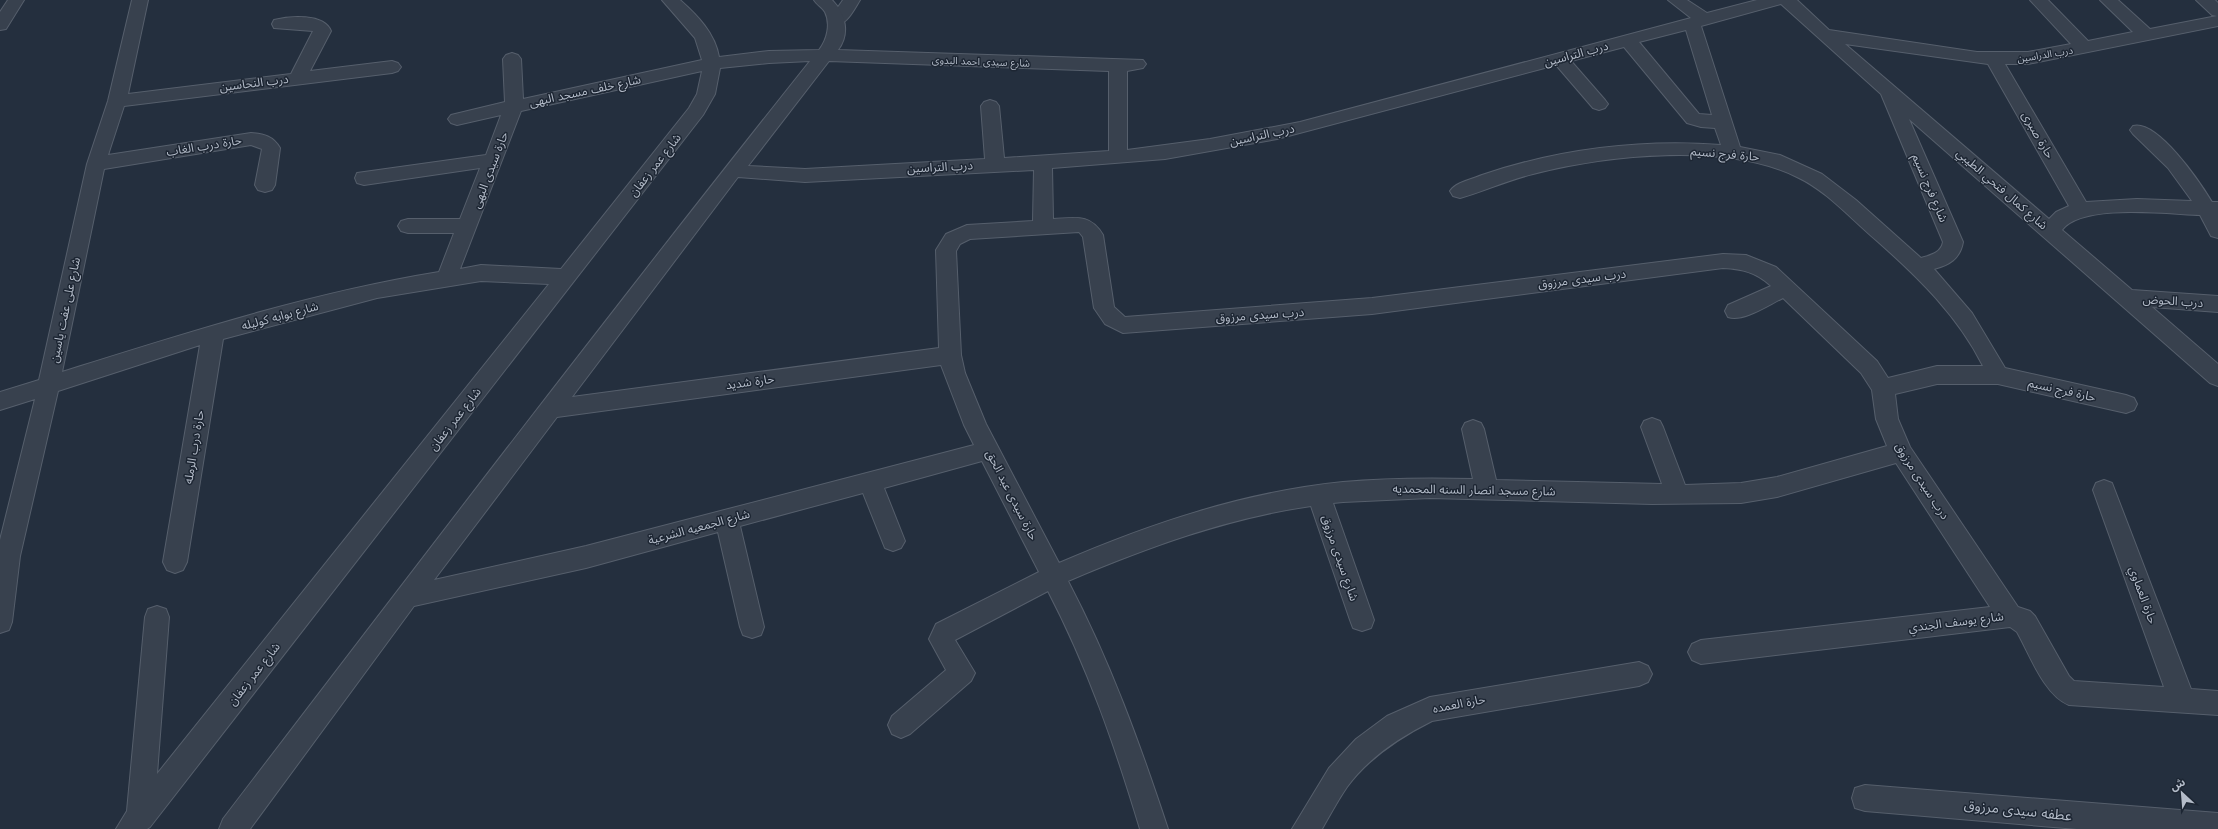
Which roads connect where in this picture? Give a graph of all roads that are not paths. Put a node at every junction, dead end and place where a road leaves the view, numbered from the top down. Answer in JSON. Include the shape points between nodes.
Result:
{"nodes":[{"id":1,"x":10,"y":0,"type":"edge"},
{"id":2,"x":16,"y":0,"type":"edge"},
{"id":3,"x":140,"y":0,"type":"edge"},
{"id":4,"x":670,"y":0,"type":"edge"},
{"id":5,"x":822,"y":0,"type":"edge"},
{"id":6,"x":852,"y":0,"type":"edge"},
{"id":7,"x":1676,"y":0,"type":"edge"},
{"id":8,"x":1777,"y":0,"type":"edge"},
{"id":9,"x":1787,"y":0,"type":"edge"},
{"id":10,"x":2038,"y":0,"type":"edge"},
{"id":11,"x":2108,"y":0,"type":"edge"},
{"id":12,"x":2204,"y":0,"type":"edge"},
{"id":13,"x":0,"y":2,"type":"edge"},
{"id":14,"x":2218,"y":11,"type":"edge"},
{"id":15,"x":837,"y":20,"type":"junction"},
{"id":16,"x":1698,"y":21,"type":"junction"},
{"id":17,"x":2218,"y":21,"type":"edge"},
{"id":18,"x":280,"y":24,"type":"dead end"},
{"id":19,"x":0,"y":25,"type":"edge"},
{"id":20,"x":1824,"y":35,"type":"junction"},
{"id":21,"x":2147,"y":35,"type":"junction"},
{"id":22,"x":1628,"y":40,"type":"junction"},
{"id":23,"x":2084,"y":47,"type":"junction"},
{"id":24,"x":824,"y":55,"type":"junction"},
{"id":25,"x":1559,"y":58,"type":"junction"},
{"id":26,"x":512,"y":59,"type":"dead end"},
{"id":27,"x":1994,"y":59,"type":"junction"},
{"id":28,"x":712,"y":63,"type":"junction"},
{"id":29,"x":1137,"y":64,"type":"dead end"},
{"id":30,"x":1118,"y":66,"type":"junction"},
{"id":31,"x":392,"y":67,"type":"dead end"},
{"id":32,"x":298,"y":78,"type":"junction"},
{"id":33,"x":1888,"y":90,"type":"junction"},
{"id":34,"x":117,"y":101,"type":"junction"},
{"id":35,"x":1599,"y":104,"type":"dead end"},
{"id":36,"x":514,"y":106,"type":"junction"},
{"id":37,"x":990,"y":106,"type":"dead end"},
{"id":38,"x":457,"y":119,"type":"dead end"},
{"id":39,"x":1724,"y":122,"type":"junction"},
{"id":40,"x":2139,"y":130,"type":"dead end"},
{"id":41,"x":1732,"y":152,"type":"junction"},
{"id":42,"x":1118,"y":157,"type":"junction"},
{"id":43,"x":494,"y":160,"type":"junction"},
{"id":44,"x":1042,"y":162,"type":"junction"},
{"id":45,"x":96,"y":164,"type":"junction"},
{"id":46,"x":995,"y":164,"type":"junction"},
{"id":47,"x":733,"y":170,"type":"junction"},
{"id":48,"x":364,"y":178,"type":"dead end"},
{"id":49,"x":265,"y":185,"type":"dead end"},
{"id":50,"x":1460,"y":191,"type":"dead end"},
{"id":51,"x":2212,"y":209,"type":"edge"},
{"id":52,"x":2081,"y":210,"type":"junction"},
{"id":53,"x":408,"y":226,"type":"dead end"},
{"id":54,"x":468,"y":226,"type":"junction"},
{"id":55,"x":1043,"y":227,"type":"junction"},
{"id":56,"x":2051,"y":231,"type":"junction"},
{"id":57,"x":2218,"y":231,"type":"edge"},
{"id":58,"x":1918,"y":266,"type":"junction"},
{"id":59,"x":447,"y":277,"type":"junction"},
{"id":60,"x":567,"y":277,"type":"junction"},
{"id":61,"x":1785,"y":288,"type":"junction"},
{"id":62,"x":2127,"y":298,"type":"junction"},
{"id":63,"x":2218,"y":304,"type":"edge"},
{"id":64,"x":1735,"y":311,"type":"dead end"},
{"id":65,"x":213,"y":333,"type":"junction"},
{"id":66,"x":950,"y":355,"type":"junction"},
{"id":67,"x":1998,"y":375,"type":"junction"},
{"id":68,"x":2218,"y":377,"type":"edge"},
{"id":69,"x":49,"y":384,"type":"junction"},
{"id":70,"x":1883,"y":388,"type":"junction"},
{"id":71,"x":0,"y":401,"type":"edge"},
{"id":72,"x":2126,"y":404,"type":"dead end"},
{"id":73,"x":550,"y":408,"type":"junction"},
{"id":74,"x":1652,"y":427,"type":"dead end"},
{"id":75,"x":1473,"y":429,"type":"dead end"},
{"id":76,"x":989,"y":450,"type":"junction"},
{"id":77,"x":1902,"y":452,"type":"junction"},
{"id":78,"x":870,"y":482,"type":"junction"},
{"id":79,"x":1487,"y":490,"type":"junction"},
{"id":80,"x":2104,"y":490,"type":"dead end"},
{"id":81,"x":1677,"y":493,"type":"junction"},
{"id":82,"x":1319,"y":496,"type":"junction"},
{"id":83,"x":727,"y":519,"type":"junction"},
{"id":84,"x":893,"y":542,"type":"dead end"},
{"id":85,"x":175,"y":562,"type":"dead end"},
{"id":86,"x":1054,"y":577,"type":"junction"},
{"id":87,"x":407,"y":596,"type":"junction"},
{"id":88,"x":2010,"y":616,"type":"junction"},
{"id":89,"x":157,"y":617,"type":"dead end"},
{"id":90,"x":1362,"y":620,"type":"dead end"},
{"id":91,"x":0,"y":622,"type":"edge"},
{"id":92,"x":752,"y":627,"type":"dead end"},
{"id":93,"x":1701,"y":652,"type":"dead end"},
{"id":94,"x":1640,"y":674,"type":"dead end"},
{"id":95,"x":2182,"y":700,"type":"junction"},
{"id":96,"x":2218,"y":704,"type":"edge"},
{"id":97,"x":901,"y":725,"type":"dead end"},
{"id":98,"x":1865,"y":798,"type":"dead end"},
{"id":99,"x":135,"y":823,"type":"edge"},
{"id":100,"x":2218,"y":827,"type":"edge"},
{"id":101,"x":233,"y":829,"type":"edge"},
{"id":102,"x":1154,"y":829,"type":"edge"},
{"id":103,"x":1306,"y":829,"type":"edge"}],
"edges":[{"from":1,"to":13,"type":"street"},
{"from":2,"to":19,"type":"street"},
{"from":3,"to":34,"type":"street","name":"شارع على عفت ياسين"},
{"from":4,"to":28,"type":"street","name":"شارع عمر زعفان","via":[[688,15],[702,32],[709,46]]},
{"from":5,"to":15,"type":"street","via":[[833,11]]},
{"from":6,"to":15,"type":"street"},
{"from":7,"to":16,"type":"street"},
{"from":8,"to":16,"type":"street","name":"درب التراسين"},
{"from":9,"to":20,"type":"street","name":"شارع كمال فتحي الطيبي"},
{"from":10,"to":23,"type":"street"},
{"from":11,"to":21,"type":"street"},
{"from":12,"to":14,"type":"street"},
{"from":15,"to":24,"type":"street","via":[[833,44]]},
{"from":16,"to":22,"type":"street","name":"درب التراسين"},
{"from":16,"to":39,"type":"street"},
{"from":17,"to":21,"type":"street","name":"درب الدراسين"},
{"from":18,"to":32,"type":"street","via":[[313,24],[321,28],[322,31]]},
{"from":20,"to":27,"type":"street","name":"درب الدراسين"},
{"from":20,"to":33,"type":"street","name":"شارع كمال فتحي الطيبي"},
{"from":21,"to":23,"type":"street","name":"درب الدراسين"},
{"from":22,"to":25,"type":"street","name":"درب التراسين"},
{"from":22,"to":39,"type":"street","via":[[1690,116],[1701,121]]},
{"from":23,"to":27,"type":"street","name":"درب الدراسين","via":[[2028,58]]},
{"from":24,"to":28,"type":"street","name":"شارع سيدى احمد البدوى"},
{"from":24,"to":30,"type":"street","name":"شارع سيدى احمد البدوى"},
{"from":24,"to":47,"type":"street"},
{"from":25,"to":35,"type":"street"},
{"from":25,"to":42,"type":"street","name":"درب التراسين","via":[[1300,128],[1239,141]]},
{"from":26,"to":36,"type":"street","name":"حارة سيدى البهى"},
{"from":27,"to":52,"type":"street","name":"حارة صبرى"},
{"from":28,"to":36,"type":"street","name":"شارع خلف مسجد البهى"},
{"from":28,"to":60,"type":"street","name":"شارع عمر زعفان","via":[[707,95],[697,111]]},
{"from":29,"to":30,"type":"street","name":"شارع سيدى احمد البدوى"},
{"from":30,"to":42,"type":"street"},
{"from":31,"to":32,"type":"street","name":"درب النحاسين"},
{"from":32,"to":34,"type":"street","name":"درب النحاسين"},
{"from":33,"to":56,"type":"street","name":"شارع كمال فتحي الطيبي"},
{"from":33,"to":58,"type":"street","name":"شارع فرج نسيم","via":[[1953,242],[1951,252],[1947,256]]},
{"from":34,"to":45,"type":"street","name":"شارع على عفت ياسين"},
{"from":36,"to":38,"type":"street","name":"شارع خلف مسجد البهى"},
{"from":36,"to":43,"type":"street","name":"حارة سيدى البهى"},
{"from":37,"to":46,"type":"street"},
{"from":39,"to":41,"type":"street"},
{"from":40,"to":51,"type":"street","via":[[2162,149]]},
{"from":41,"to":50,"type":"street","name":"حارة فرج نسيم","via":[[1684,150],[1591,157],[1503,175]]},
{"from":41,"to":58,"type":"street","name":"حارة فرج نسيم","via":[[1772,159],[1805,172],[1833,192]]},
{"from":42,"to":44,"type":"street","name":"درب التراسين"},
{"from":43,"to":48,"type":"street"},
{"from":43,"to":54,"type":"street","name":"حارة سيدى البهى"},
{"from":44,"to":46,"type":"street","name":"درب التراسين"},
{"from":44,"to":55,"type":"street"},
{"from":45,"to":49,"type":"street","name":"حارة درب الغاب","via":[[251,139],[261,140],[272,148]]},
{"from":45,"to":69,"type":"street","name":"شارع على عفت ياسين"},
{"from":46,"to":47,"type":"street","name":"درب التراسين","via":[[796,176]]},
{"from":47,"to":73,"type":"street"},
{"from":51,"to":52,"type":"street","via":[[2112,206]]},
{"from":51,"to":57,"type":"street"},
{"from":52,"to":56,"type":"street","via":[[2063,216]]},
{"from":53,"to":54,"type":"street"},
{"from":54,"to":59,"type":"street","name":"حارة سيدى البهى"},
{"from":55,"to":61,"type":"street","name":"درب سيدى مرزوق","via":[[1079,225],[1091,231],[1094,235],[1104,308],[1115,322],[1123,325],[1372,306],[1734,260],[1758,266],[1769,272]]},
{"from":55,"to":66,"type":"street","name":"حارة سيدى عبد الحق","via":[[967,232],[953,238],[948,244],[946,250]]},
{"from":56,"to":62,"type":"street","name":"شارع كمال فتحي الطيبي"},
{"from":58,"to":67,"type":"street","name":"حارة فرج نسيم","via":[[1964,317],[1985,346]]},
{"from":59,"to":60,"type":"street","name":"شارع بوابه كوليله","via":[[481,273]]},
{"from":59,"to":65,"type":"street","name":"شارع بوابه كوليله","via":[[377,290]]},
{"from":60,"to":99,"type":"street","name":"شارع عمر زعفان"},
{"from":61,"to":64,"type":"street"},
{"from":61,"to":70,"type":"street","name":"درب سيدى مرزوق","via":[[1869,367]]},
{"from":62,"to":63,"type":"street","name":"درب الحوض"},
{"from":62,"to":68,"type":"street","name":"شارع كمال فتحي الطيبي"},
{"from":65,"to":69,"type":"street","name":"شارع بوابه كوليله"},
{"from":65,"to":85,"type":"street","name":"حارة درب الرمله"},
{"from":66,"to":73,"type":"street","name":"حارة شديد"},
{"from":66,"to":76,"type":"street","name":"حارة سيدى عبد الحق","via":[[963,399]]},
{"from":67,"to":70,"type":"street","name":"حارة فرج نسيم","via":[[1937,375]]},
{"from":67,"to":72,"type":"street","name":"حارة فرج نسيم"},
{"from":69,"to":71,"type":"street","name":"شارع بوابه كوليله"},
{"from":69,"to":91,"type":"street","name":"شارع على عفت ياسين","via":[[8,556]]},
{"from":70,"to":77,"type":"street","name":"درب سيدى مرزوق","via":[[1887,419]]},
{"from":73,"to":87,"type":"street"},
{"from":74,"to":81,"type":"street"},
{"from":75,"to":79,"type":"street"},
{"from":76,"to":78,"type":"street","name":"شارع الجمعيه الشرعية"},
{"from":76,"to":86,"type":"street","name":"حارة سيدى عبد الحق"},
{"from":77,"to":81,"type":"street","name":"شارع مسجد انصار السنه المحمديه","via":[[1759,490],[1722,494]]},
{"from":77,"to":88,"type":"street","name":"درب سيدى مرزوق"},
{"from":78,"to":83,"type":"street","name":"شارع الجمعيه الشرعية"},
{"from":78,"to":84,"type":"street"},
{"from":79,"to":81,"type":"street","name":"شارع مسجد انصار السنه المحمديه"},
{"from":79,"to":82,"type":"street","name":"شارع مسجد انصار السنه المحمديه","via":[[1384,489]]},
{"from":80,"to":95,"type":"street","name":"حارة العماوي"},
{"from":82,"to":86,"type":"street","name":"شارع مسجد انصار السنه المحمديه","via":[[1251,508],[1184,526],[1117,549]]},
{"from":82,"to":90,"type":"street","name":"شارع سيدى مرزوق"},
{"from":83,"to":87,"type":"street","name":"شارع الجمعيه الشرعية","via":[[586,557]]},
{"from":83,"to":92,"type":"street"},
{"from":86,"to":97,"type":"street","name":"شارع مسجد انصار السنه المحمديه","via":[[945,632],[942,642],[962,673]]},
{"from":86,"to":102,"type":"street","name":"حارة سيدى عبد الحق","via":[[1085,638],[1113,706]]},
{"from":87,"to":101,"type":"street"},
{"from":88,"to":93,"type":"street","name":"شارع يوسف الجندي"},
{"from":88,"to":95,"type":"street","name":"شارع يوسف الجندي","via":[[2021,619],[2026,624],[2060,685],[2069,693]]},
{"from":89,"to":99,"type":"street"},
{"from":94,"to":103,"type":"street","name":"حارة العمده","via":[[1430,709],[1396,725],[1365,748],[1338,777]]},
{"from":95,"to":96,"type":"street","name":"شارع يوسف الجندي"},
{"from":98,"to":100,"type":"street","name":"عطفه سيدى مرزوق"}]}
